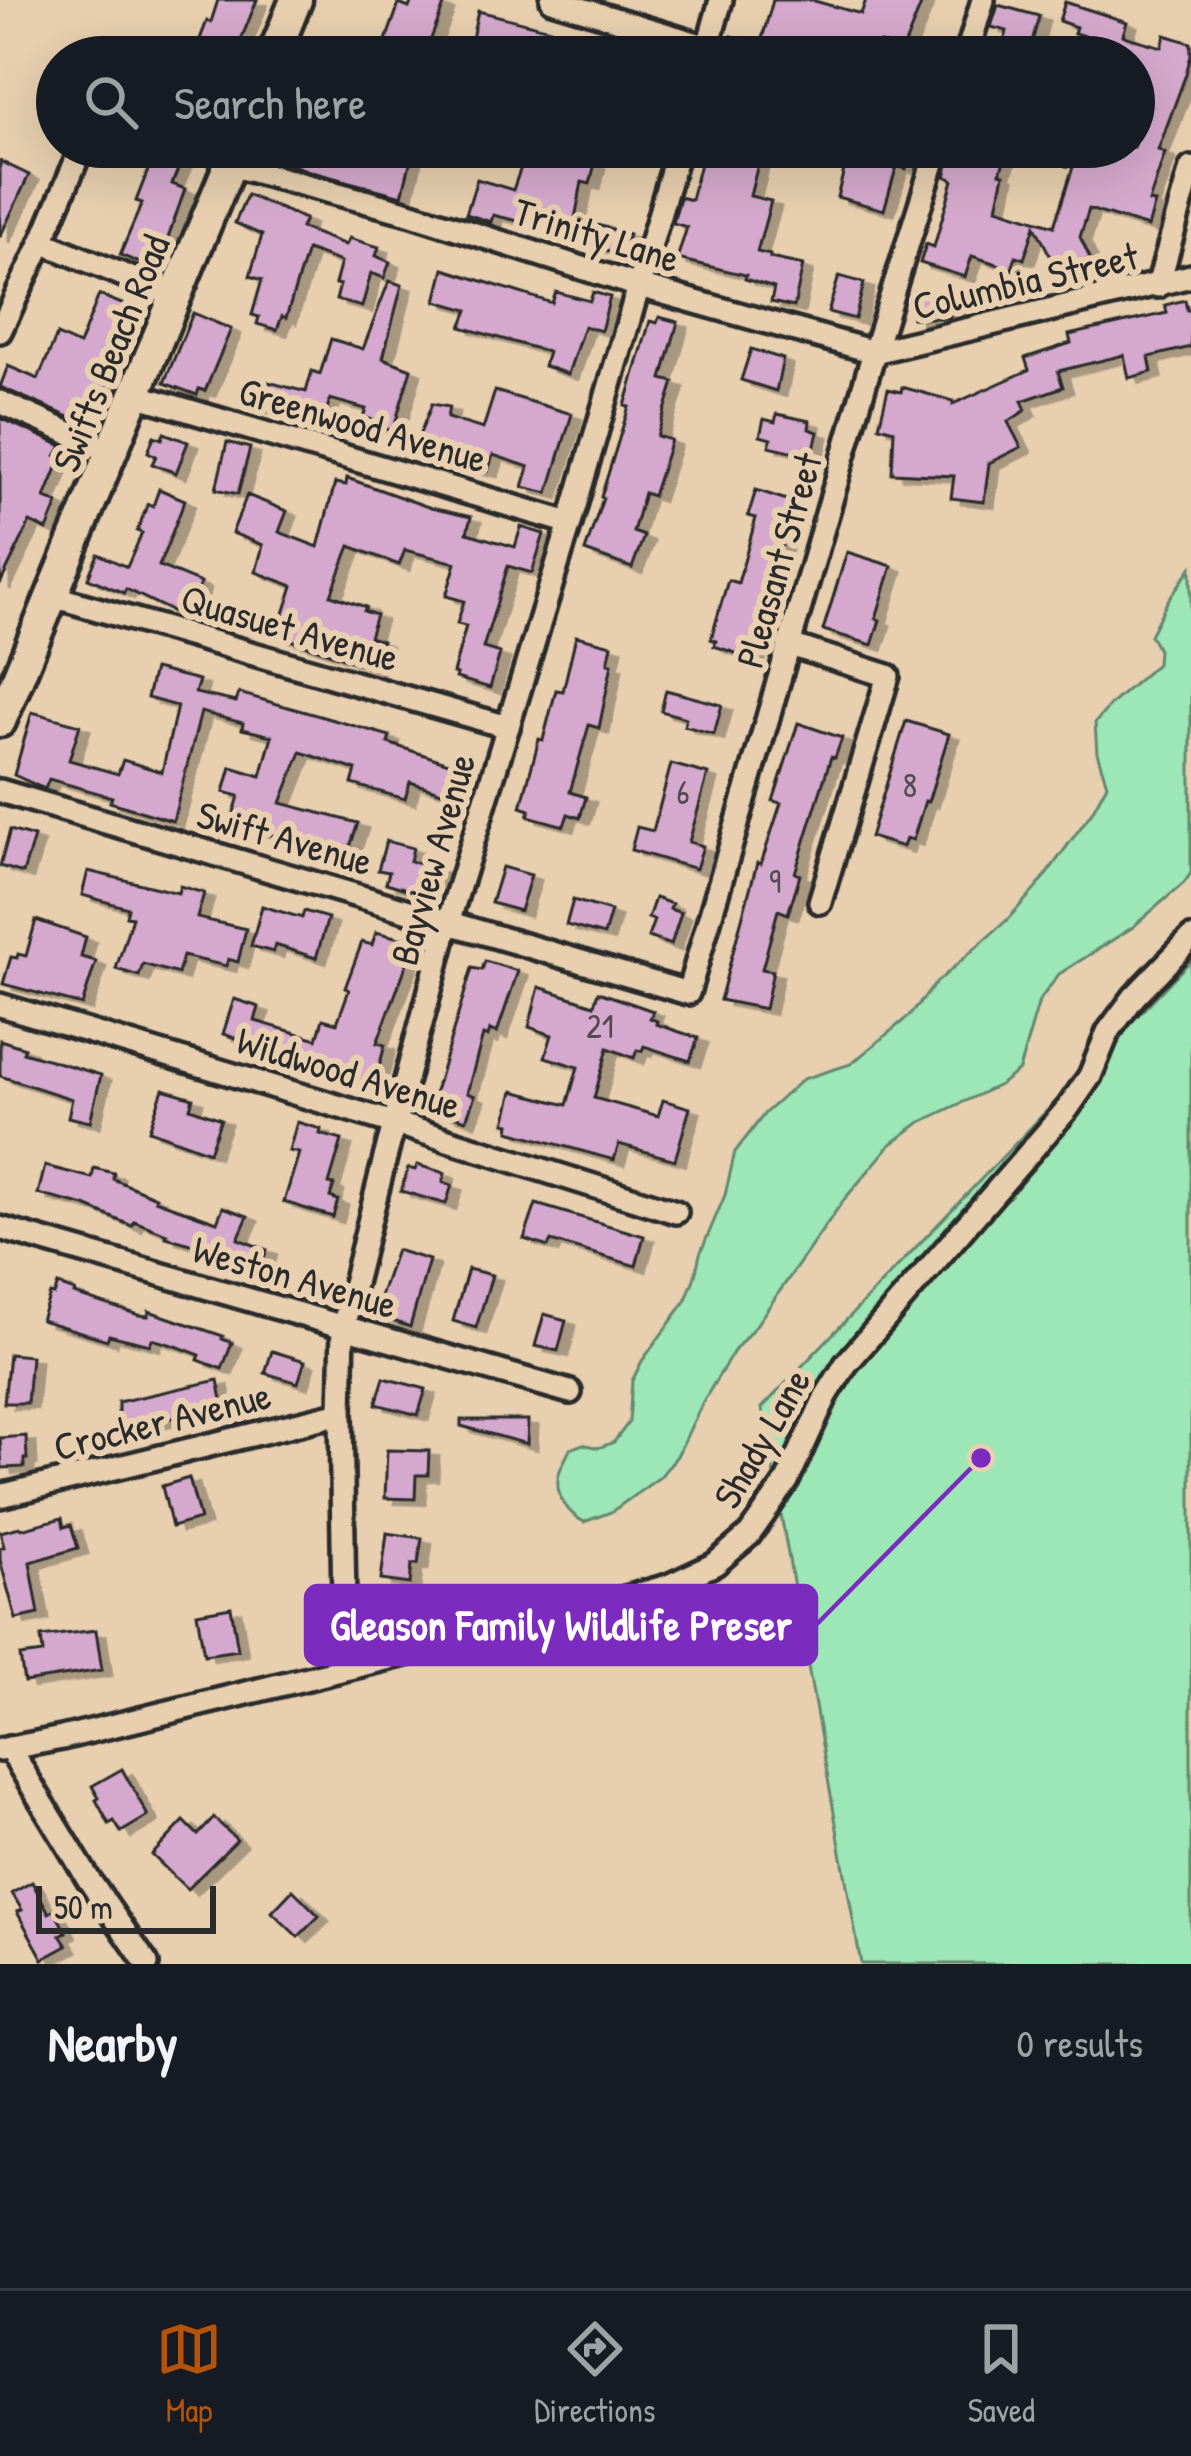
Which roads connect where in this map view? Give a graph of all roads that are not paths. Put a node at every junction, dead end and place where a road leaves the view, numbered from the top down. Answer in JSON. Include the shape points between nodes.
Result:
{"nodes":[{"id":1,"x":296,"y":0,"type":"edge"},
{"id":2,"x":552,"y":0,"type":"edge"},
{"id":3,"x":722,"y":0,"type":"edge"},
{"id":4,"x":983,"y":0,"type":"edge"},
{"id":5,"x":281,"y":36,"type":"edge"},
{"id":6,"x":659,"y":36,"type":"edge"},
{"id":7,"x":711,"y":36,"type":"edge"},
{"id":8,"x":972,"y":36,"type":"edge"},
{"id":9,"x":73,"y":168,"type":"edge"},
{"id":10,"x":228,"y":168,"type":"edge"},
{"id":11,"x":270,"y":168,"type":"edge"},
{"id":12,"x":673,"y":168,"type":"edge"},
{"id":13,"x":931,"y":168,"type":"edge"},
{"id":14,"x":1191,"y":168,"type":"edge"},
{"id":15,"x":42,"y":242,"type":"junction"},
{"id":16,"x":1191,"y":276,"type":"edge"},
{"id":17,"x":639,"y":286,"type":"junction"},
{"id":18,"x":1158,"y":286,"type":"junction"},
{"id":19,"x":175,"y":296,"type":"junction"},
{"id":20,"x":0,"y":331,"type":"edge"},
{"id":21,"x":874,"y":352,"type":"junction"},
{"id":22,"x":136,"y":395,"type":"junction"},
{"id":23,"x":0,"y":403,"type":"edge"},
{"id":24,"x":112,"y":452,"type":"junction"},
{"id":25,"x":570,"y":523,"type":"junction"},
{"id":26,"x":52,"y":596,"type":"junction"},
{"id":27,"x":790,"y":645,"type":"junction"},
{"id":28,"x":0,"y":721,"type":"edge"},
{"id":29,"x":508,"y":727,"type":"junction"},
{"id":30,"x":0,"y":791,"type":"edge"},
{"id":31,"x":820,"y":902,"type":"dead end"},
{"id":32,"x":448,"y":923,"type":"junction"},
{"id":33,"x":1191,"y":938,"type":"edge"},
{"id":34,"x":688,"y":993,"type":"joint"},
{"id":35,"x":0,"y":1005,"type":"edge"},
{"id":36,"x":394,"y":1123,"type":"junction"},
{"id":37,"x":676,"y":1212,"type":"dead end"},
{"id":38,"x":0,"y":1228,"type":"edge"},
{"id":39,"x":343,"y":1328,"type":"junction"},
{"id":40,"x":570,"y":1393,"type":"dead end"},
{"id":41,"x":341,"y":1413,"type":"junction"},
{"id":42,"x":0,"y":1496,"type":"edge"},
{"id":43,"x":344,"y":1605,"type":"dead end"},
{"id":44,"x":4,"y":1749,"type":"edge"},
{"id":45,"x":148,"y":1964,"type":"edge"}],
"edges":[{"from":1,"to":5,"type":"street"},
{"from":2,"to":6,"type":"street"},
{"from":3,"to":7,"type":"street"},
{"from":4,"to":8,"type":"street"},
{"from":9,"to":15,"type":"street"},
{"from":10,"to":19,"type":"street","name":"Swifts Beach Road"},
{"from":11,"to":17,"type":"street","name":"Trinity Lane"},
{"from":12,"to":17,"type":"street","name":"Bayview Avenue"},
{"from":13,"to":21,"type":"street","name":"Pleasant Street"},
{"from":14,"to":18,"type":"street"},
{"from":15,"to":19,"type":"street"},
{"from":15,"to":20,"type":"street"},
{"from":16,"to":18,"type":"street","name":"Columbia Street"},
{"from":17,"to":21,"type":"street","name":"Trinity Lane"},
{"from":17,"to":25,"type":"street","name":"Bayview Avenue"},
{"from":18,"to":21,"type":"street","name":"Columbia Street"},
{"from":19,"to":22,"type":"street","name":"Swifts Beach Road"},
{"from":21,"to":27,"type":"street","name":"Pleasant Street"},
{"from":22,"to":24,"type":"street","name":"Swifts Beach Road"},
{"from":22,"to":25,"type":"street","name":"Greenwood Avenue"},
{"from":23,"to":24,"type":"street"},
{"from":24,"to":26,"type":"street","name":"Swifts Beach Road"},
{"from":25,"to":29,"type":"street","name":"Bayview Avenue"},
{"from":26,"to":28,"type":"street","name":"Swifts Beach Road"},
{"from":26,"to":29,"type":"street","name":"Quasuet Avenue"},
{"from":27,"to":31,"type":"street","via":[[888,676]]},
{"from":27,"to":34,"type":"street","name":"Pleasant Street"},
{"from":29,"to":32,"type":"street","name":"Bayview Avenue"},
{"from":30,"to":32,"type":"street","name":"Swift Avenue"},
{"from":32,"to":34,"type":"street","name":"Swift Avenue"},
{"from":32,"to":36,"type":"street","name":"Bayview Avenue"},
{"from":33,"to":44,"type":"street","name":"Shady Lane","via":[[1108,1032],[1068,1108],[846,1364],[787,1480],[748,1535],[715,1564],[558,1617]]},
{"from":35,"to":36,"type":"street","name":"Wildwood Avenue"},
{"from":36,"to":37,"type":"street","name":"Wildwood Avenue"},
{"from":36,"to":39,"type":"street","name":"Bayview Avenue"},
{"from":38,"to":39,"type":"street","name":"Weston Avenue"},
{"from":39,"to":40,"type":"street","name":"Weston Avenue"},
{"from":39,"to":41,"type":"street","name":"Bayview Avenue"},
{"from":41,"to":42,"type":"street","name":"Crocker Avenue"},
{"from":41,"to":43,"type":"street","name":"Bayview Avenue"},
{"from":44,"to":45,"type":"street"}]}
